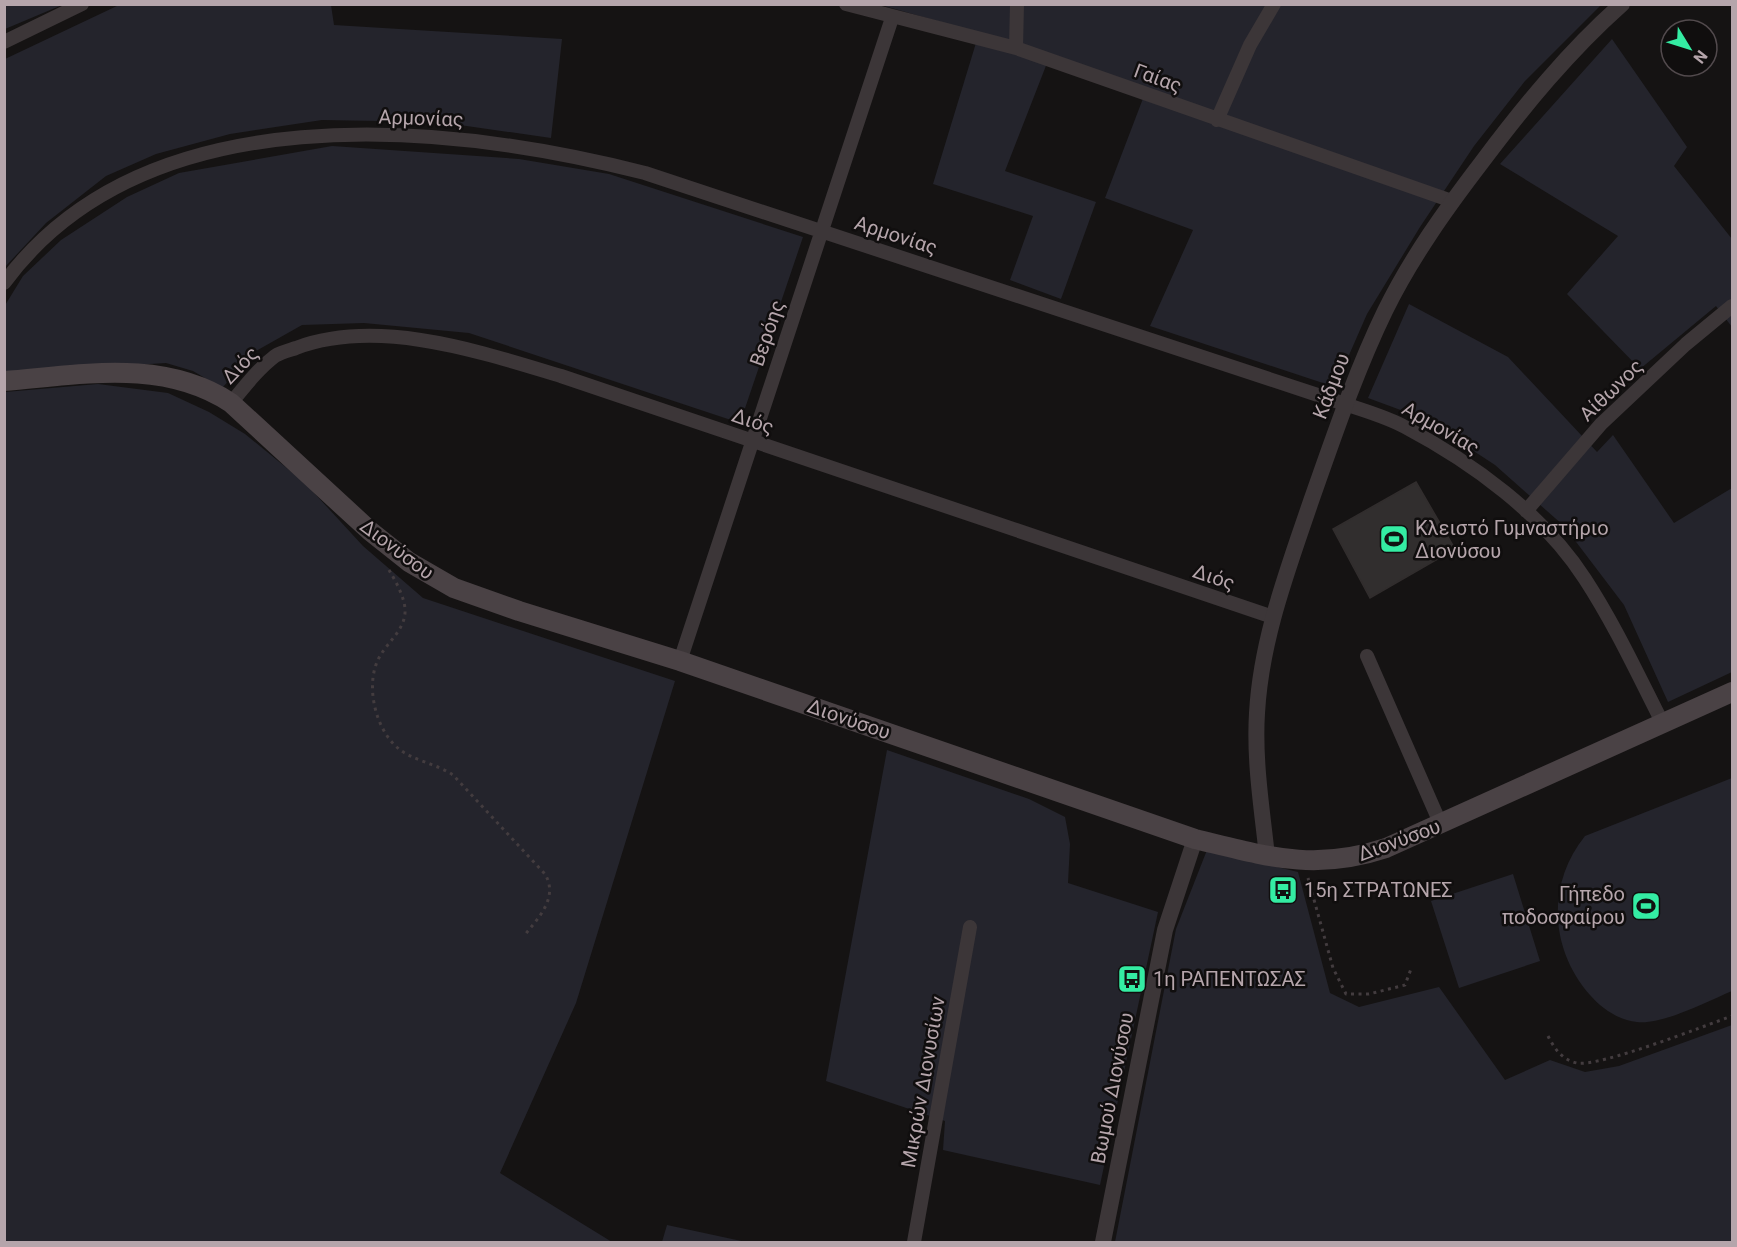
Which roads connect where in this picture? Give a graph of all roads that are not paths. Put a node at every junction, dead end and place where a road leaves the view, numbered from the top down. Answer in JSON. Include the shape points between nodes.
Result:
{"nodes":[{"id":1,"x":82,"y":4,"type":"edge"},
{"id":2,"x":846,"y":4,"type":"edge"},
{"id":3,"x":1017,"y":4,"type":"edge"},
{"id":4,"x":1274,"y":4,"type":"edge"},
{"id":5,"x":1622,"y":4,"type":"edge"},
{"id":6,"x":892,"y":18,"type":"junction"},
{"id":7,"x":4,"y":42,"type":"edge"},
{"id":8,"x":1016,"y":48,"type":"junction"},
{"id":9,"x":1217,"y":120,"type":"junction"},
{"id":10,"x":1452,"y":201,"type":"junction"},
{"id":11,"x":822,"y":231,"type":"junction"},
{"id":12,"x":4,"y":283,"type":"edge"},
{"id":13,"x":1732,"y":306,"type":"edge"},
{"id":14,"x":4,"y":381,"type":"edge"},
{"id":15,"x":231,"y":403,"type":"junction"},
{"id":16,"x":1345,"y":404,"type":"junction"},
{"id":17,"x":751,"y":441,"type":"junction"},
{"id":18,"x":1526,"y":511,"type":"junction"},
{"id":19,"x":1273,"y":617,"type":"junction"},
{"id":20,"x":1367,"y":657,"type":"dead end"},
{"id":21,"x":680,"y":661,"type":"junction"},
{"id":22,"x":1732,"y":692,"type":"edge"},
{"id":23,"x":1663,"y":724,"type":"junction"},
{"id":24,"x":1441,"y":825,"type":"junction"},
{"id":25,"x":1196,"y":839,"type":"junction"},
{"id":26,"x":1267,"y":856,"type":"junction"},
{"id":27,"x":970,"y":927,"type":"dead end"},
{"id":28,"x":914,"y":1242,"type":"edge"},
{"id":29,"x":1103,"y":1242,"type":"edge"}],
"edges":[{"from":1,"to":7,"type":"street"},
{"from":2,"to":6,"type":"street","name":"Γαίας"},
{"from":3,"to":8,"type":"street"},
{"from":4,"to":9,"type":"street","via":[[1250,45]]},
{"from":5,"to":10,"type":"street","name":"Κάδμου","via":[[1516,117]]},
{"from":6,"to":8,"type":"street","name":"Γαίας"},
{"from":6,"to":11,"type":"street","name":"Βερόης"},
{"from":8,"to":9,"type":"street","name":"Γαίας"},
{"from":9,"to":10,"type":"street","name":"Γαίας"},
{"from":10,"to":16,"type":"street","name":"Κάδμου","via":[[1385,310]]},
{"from":11,"to":12,"type":"street","name":"Αρμονίας","via":[[645,172],[583,157],[450,137],[338,135],[241,146],[165,165],[121,185],[64,222],[22,259]]},
{"from":11,"to":16,"type":"street","name":"Αρμονίας"},
{"from":11,"to":17,"type":"street","name":"Βερόης"},
{"from":13,"to":18,"type":"street","name":"Αίθωνος","via":[[1601,424]]},
{"from":14,"to":15,"type":"main road","name":"Διονύσου","via":[[149,373],[206,388]]},
{"from":15,"to":17,"type":"street","name":"Διός","via":[[277,355],[311,342],[355,335],[471,350],[561,376]]},
{"from":15,"to":21,"type":"main road","name":"Διονύσου","via":[[370,531],[430,576],[481,599]]},
{"from":16,"to":18,"type":"street","name":"Αρμονίας","via":[[1404,426],[1474,469]]},
{"from":16,"to":19,"type":"street","name":"Κάδμου"},
{"from":17,"to":19,"type":"street","name":"Διός"},
{"from":17,"to":21,"type":"street","name":"Βερόης"},
{"from":18,"to":23,"type":"street","name":"Αρμονίας","via":[[1560,545],[1585,578]]},
{"from":19,"to":26,"type":"street","name":"Κάδμου","via":[[1257,713],[1257,757]]},
{"from":20,"to":24,"type":"street"},
{"from":21,"to":25,"type":"main road","name":"Διονύσου"},
{"from":22,"to":23,"type":"main road","name":"Διονύσου"},
{"from":23,"to":24,"type":"main road","name":"Διονύσου"},
{"from":24,"to":26,"type":"main road","name":"Διονύσου","via":[[1364,856],[1305,862]]},
{"from":25,"to":26,"type":"main road","name":"Διονύσου"},
{"from":25,"to":29,"type":"street","name":"Βωμού Διονύσου","via":[[1166,930]]},
{"from":27,"to":28,"type":"street","name":"Μικρών Διονυσίων"}]}
